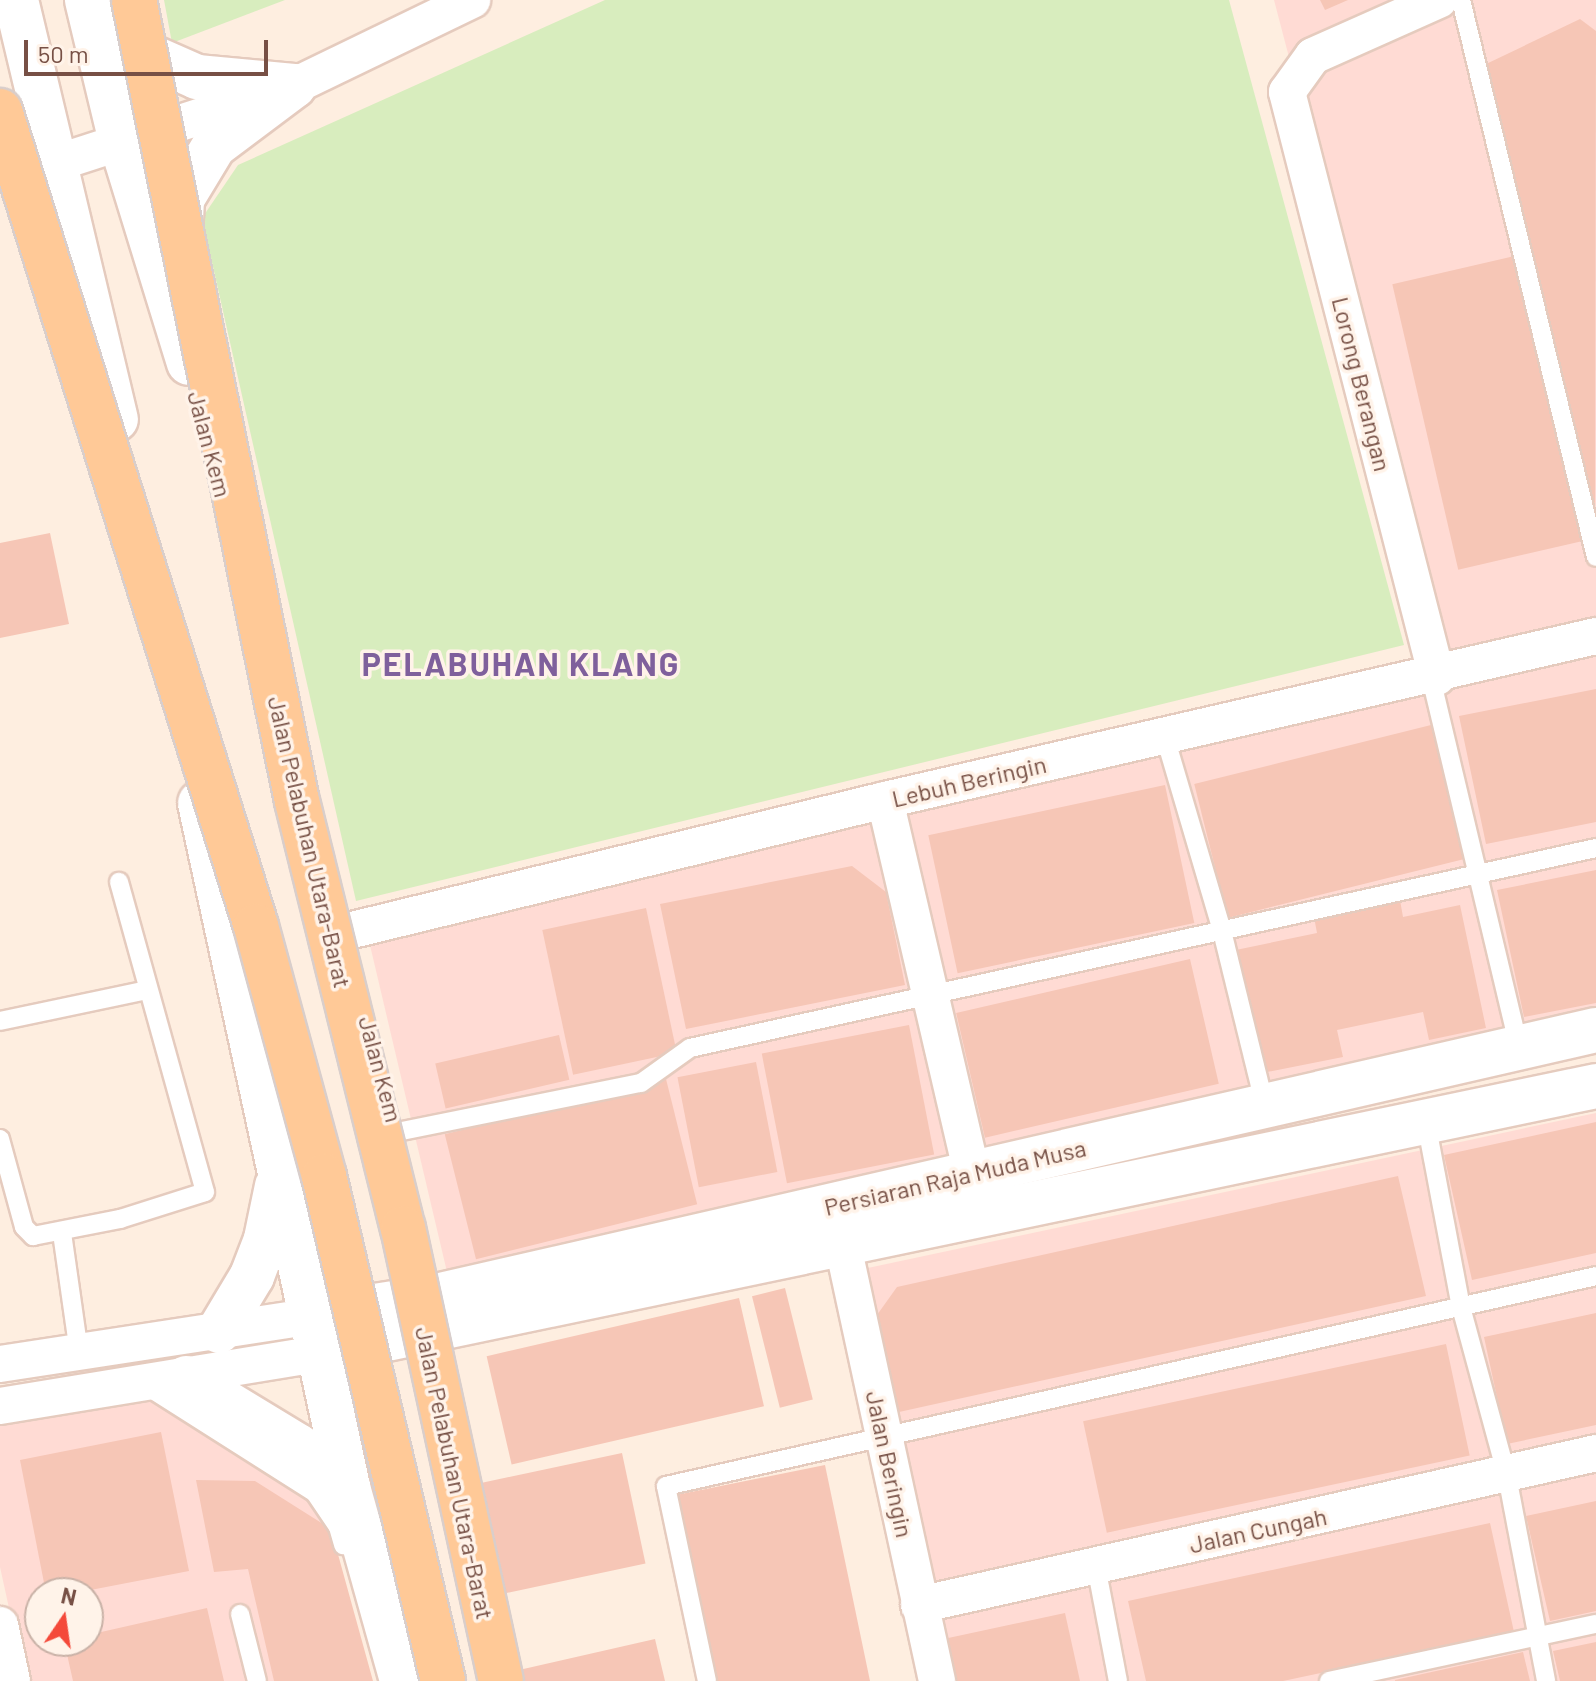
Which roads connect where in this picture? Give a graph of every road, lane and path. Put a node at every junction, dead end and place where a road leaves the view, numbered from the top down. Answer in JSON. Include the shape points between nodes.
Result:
{"nodes":[{"id":1,"x":16,"y":0,"type":"edge"},
{"id":2,"x":87,"y":0,"type":"edge"},
{"id":3,"x":108,"y":0,"type":"edge"},
{"id":4,"x":134,"y":0,"type":"edge"},
{"id":5,"x":472,"y":0,"type":"edge"},
{"id":6,"x":1439,"y":0,"type":"edge"},
{"id":7,"x":1461,"y":0,"type":"edge"},
{"id":8,"x":294,"y":86,"type":"junction"},
{"id":9,"x":0,"y":111,"type":"edge"},
{"id":10,"x":121,"y":142,"type":"junction"},
{"id":11,"x":53,"y":164,"type":"junction"},
{"id":12,"x":176,"y":314,"type":"junction"},
{"id":13,"x":1596,"y":557,"type":"edge"},
{"id":14,"x":1596,"y":636,"type":"edge"},
{"id":15,"x":1434,"y":677,"type":"junction"},
{"id":16,"x":1165,"y":737,"type":"junction"},
{"id":17,"x":885,"y":800,"type":"junction"},
{"id":18,"x":1596,"y":848,"type":"edge"},
{"id":19,"x":1481,"y":872,"type":"junction"},
{"id":20,"x":119,"y":882,"type":"dead end"},
{"id":21,"x":1222,"y":931,"type":"junction"},
{"id":22,"x":344,"y":932,"type":"junction"},
{"id":23,"x":147,"y":990,"type":"junction"},
{"id":24,"x":934,"y":996,"type":"junction"},
{"id":25,"x":0,"y":1021,"type":"edge"},
{"id":26,"x":1596,"y":1030,"type":"edge"},
{"id":27,"x":1519,"y":1047,"type":"junction"},
{"id":28,"x":1596,"y":1086,"type":"edge"},
{"id":29,"x":1265,"y":1106,"type":"junction"},
{"id":30,"x":1426,"y":1122,"type":"junction"},
{"id":31,"x":397,"y":1132,"type":"junction"},
{"id":32,"x":0,"y":1139,"type":"edge"},
{"id":33,"x":279,"y":1168,"type":"junction"},
{"id":34,"x":972,"y":1173,"type":"junction"},
{"id":35,"x":62,"y":1233,"type":"junction"},
{"id":36,"x":843,"y":1246,"type":"junction"},
{"id":37,"x":1596,"y":1276,"type":"edge"},
{"id":38,"x":1461,"y":1307,"type":"junction"},
{"id":39,"x":436,"y":1315,"type":"junction"},
{"id":40,"x":219,"y":1331,"type":"junction"},
{"id":41,"x":316,"y":1335,"type":"junction"},
{"id":42,"x":79,"y":1352,"type":"junction"},
{"id":43,"x":0,"y":1364,"type":"edge"},
{"id":44,"x":166,"y":1381,"type":"junction"},
{"id":45,"x":0,"y":1406,"type":"edge"},
{"id":46,"x":885,"y":1440,"type":"junction"},
{"id":47,"x":1596,"y":1453,"type":"edge"},
{"id":48,"x":1507,"y":1476,"type":"junction"},
{"id":49,"x":348,"y":1487,"type":"junction"},
{"id":50,"x":346,"y":1558,"type":"dead end"},
{"id":51,"x":1096,"y":1566,"type":"junction"},
{"id":52,"x":919,"y":1605,"type":"junction"},
{"id":53,"x":240,"y":1614,"type":"dead end"},
{"id":54,"x":363,"y":1619,"type":"dead end"},
{"id":55,"x":1596,"y":1624,"type":"edge"},
{"id":56,"x":0,"y":1625,"type":"edge"},
{"id":57,"x":1536,"y":1637,"type":"junction"},
{"id":58,"x":416,"y":1679,"type":"edge"},
{"id":59,"x":12,"y":1681,"type":"edge"},
{"id":60,"x":257,"y":1681,"type":"edge"},
{"id":61,"x":501,"y":1681,"type":"edge"},
{"id":62,"x":514,"y":1681,"type":"edge"},
{"id":63,"x":707,"y":1681,"type":"edge"},
{"id":64,"x":937,"y":1681,"type":"edge"},
{"id":65,"x":1118,"y":1681,"type":"edge"},
{"id":66,"x":1329,"y":1681,"type":"edge"},
{"id":67,"x":1546,"y":1681,"type":"edge"}],
"edges":[{"from":1,"to":11,"type":"main road"},
{"from":2,"to":10,"type":"main road","name":"Jalan Kem"},
{"from":3,"to":8,"type":"main road","via":[[140,52],[197,77]]},
{"from":4,"to":61,"type":"main road","name":"Jalan Pelabuhan Utara-Barat","bridge":true,"via":[[297,801],[403,1228]]},
{"from":5,"to":8,"type":"street"},
{"from":6,"to":15,"type":"street","name":"Lorong Berangan","via":[[1313,56],[1287,92]]},
{"from":7,"to":13,"type":"lane"},
{"from":8,"to":10,"type":"street"},
{"from":8,"to":12,"type":"main road","via":[[214,146],[182,199]]},
{"from":9,"to":58,"type":"main road","bridge":true,"via":[[256,926],[324,1176]]},
{"from":10,"to":11,"type":"street"},
{"from":10,"to":12,"type":"main road","name":"Jalan Kem"},
{"from":11,"to":33,"type":"main road","via":[[119,432]]},
{"from":12,"to":22,"type":"main road","name":"Jalan Kem"},
{"from":14,"to":15,"type":"street","name":"Lebuh Beringin"},
{"from":15,"to":16,"type":"street","name":"Lebuh Beringin"},
{"from":15,"to":19,"type":"lane"},
{"from":16,"to":17,"type":"street","name":"Lebuh Beringin"},
{"from":16,"to":21,"type":"lane"},
{"from":17,"to":22,"type":"street","name":"Lebuh Beringin"},
{"from":17,"to":24,"type":"street"},
{"from":18,"to":19,"type":"lane"},
{"from":19,"to":21,"type":"lane"},
{"from":19,"to":27,"type":"lane"},
{"from":20,"to":23,"type":"lane"},
{"from":21,"to":24,"type":"lane"},
{"from":21,"to":29,"type":"lane"},
{"from":22,"to":31,"type":"main road","name":"Jalan Kem"},
{"from":23,"to":25,"type":"lane"},
{"from":23,"to":35,"type":"lane","via":[[205,1192]]},
{"from":24,"to":31,"type":"lane","via":[[690,1048],[641,1083]]},
{"from":24,"to":34,"type":"street"},
{"from":26,"to":27,"type":"main road","name":"Persiaran Raja Muda Musa"},
{"from":27,"to":29,"type":"main road","name":"Persiaran Raja Muda Musa"},
{"from":28,"to":30,"type":"main road","name":"Persiaran Raja Muda Musa"},
{"from":29,"to":34,"type":"main road","name":"Persiaran Raja Muda Musa"},
{"from":30,"to":36,"type":"main road","name":"Persiaran Raja Muda Musa"},
{"from":30,"to":38,"type":"lane"},
{"from":31,"to":39,"type":"main road","name":"Jalan Kem"},
{"from":32,"to":35,"type":"lane","via":[[26,1233]]},
{"from":33,"to":40,"type":"main road","via":[[266,1239]]},
{"from":33,"to":41,"type":"main road"},
{"from":34,"to":39,"type":"main road","name":"Persiaran Raja Muda Musa"},
{"from":35,"to":42,"type":"lane"},
{"from":36,"to":39,"type":"main road","name":"Persiaran Raja Muda Musa"},
{"from":36,"to":46,"type":"street","name":"Jalan Beringin"},
{"from":37,"to":38,"type":"lane"},
{"from":38,"to":46,"type":"lane"},
{"from":38,"to":48,"type":"lane"},
{"from":39,"to":41,"type":"main road","name":"Persiaran Raja Muda Musa"},
{"from":39,"to":62,"type":"main road","name":"Jalan Kem"},
{"from":40,"to":41,"type":"street"},
{"from":40,"to":42,"type":"street"},
{"from":41,"to":44,"type":"street"},
{"from":41,"to":49,"type":"main road"},
{"from":42,"to":43,"type":"street"},
{"from":44,"to":45,"type":"street"},
{"from":44,"to":49,"type":"main road","via":[[298,1446]]},
{"from":44,"to":50,"type":"lane","via":[[315,1493],[338,1527]]},
{"from":46,"to":52,"type":"street","name":"Jalan Beringin"},
{"from":46,"to":63,"type":"lane","via":[[666,1486]]},
{"from":47,"to":48,"type":"street","name":"Jalan Cungah"},
{"from":48,"to":51,"type":"street","name":"Jalan Cungah"},
{"from":48,"to":57,"type":"lane"},
{"from":49,"to":58,"type":"main road"},
{"from":51,"to":52,"type":"street","name":"Jalan Cungah"},
{"from":51,"to":65,"type":"lane"},
{"from":52,"to":64,"type":"street","name":"Jalan Beringin"},
{"from":53,"to":60,"type":"lane"},
{"from":54,"to":58,"type":"lane","via":[[375,1648]]},
{"from":55,"to":57,"type":"lane"},
{"from":56,"to":59,"type":"street"},
{"from":57,"to":66,"type":"lane"},
{"from":57,"to":67,"type":"lane"}]}
